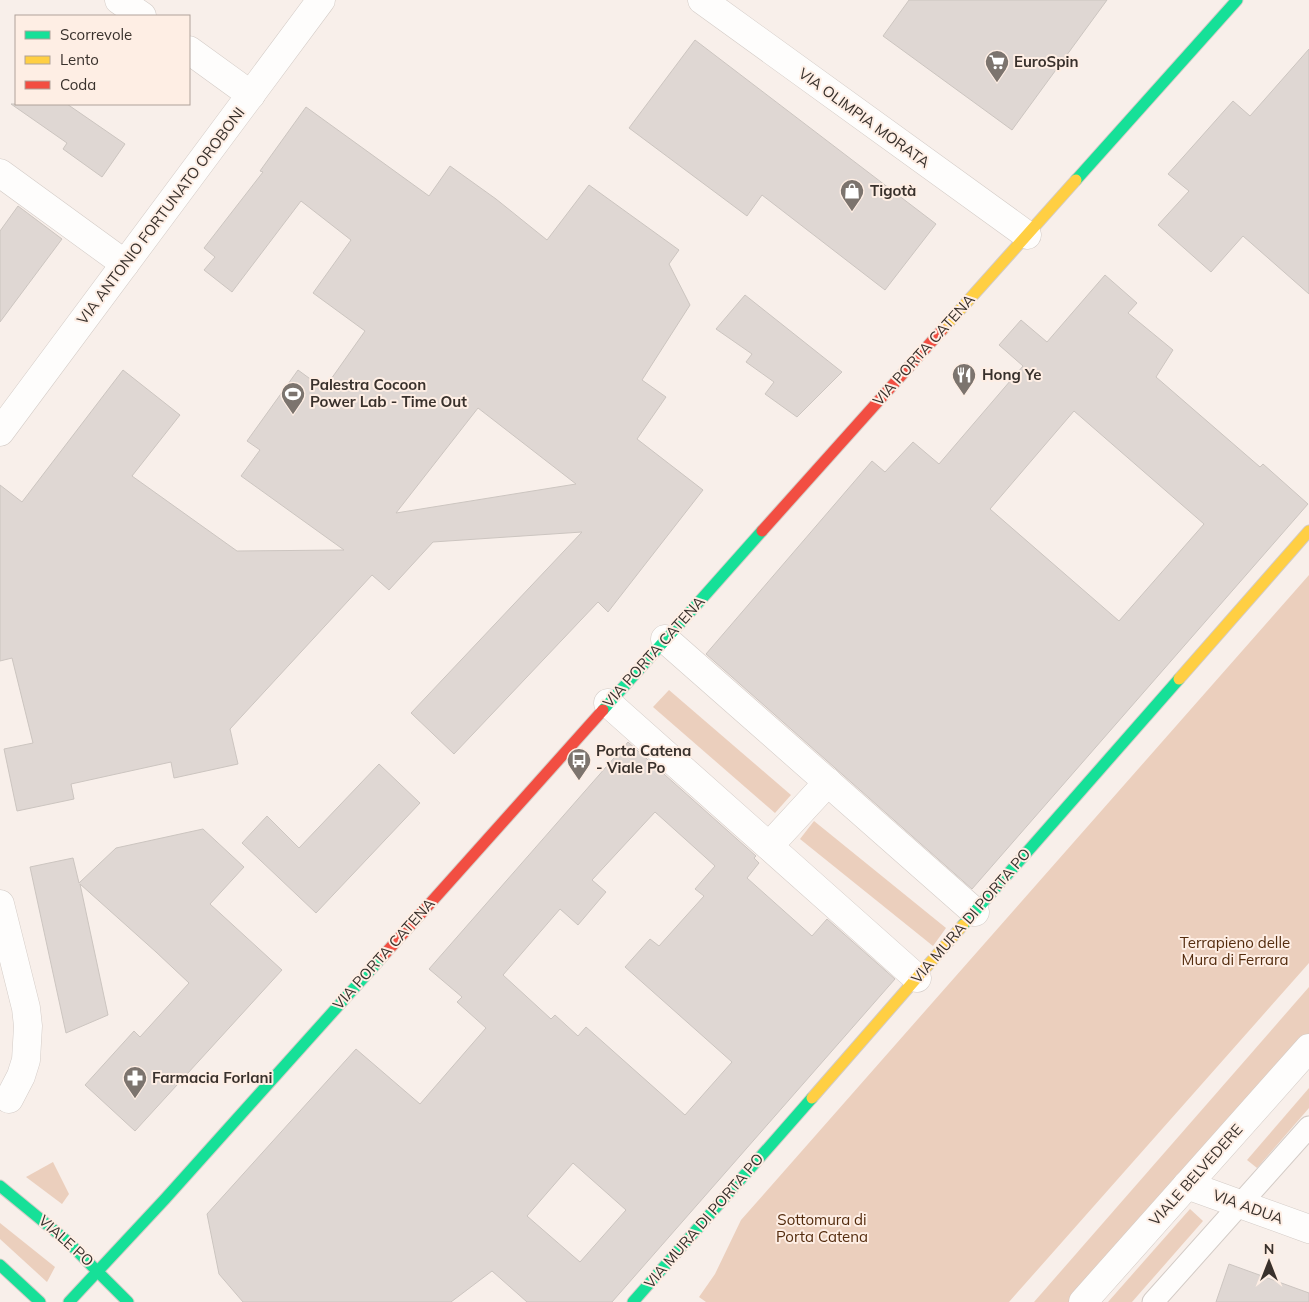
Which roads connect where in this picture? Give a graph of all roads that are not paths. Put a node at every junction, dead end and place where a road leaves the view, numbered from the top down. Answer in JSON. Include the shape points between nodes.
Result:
{"nodes":[{"id":1,"x":119,"y":0,"type":"edge"},
{"id":2,"x":322,"y":0,"type":"edge"},
{"id":3,"x":702,"y":0,"type":"edge"},
{"id":4,"x":1237,"y":0,"type":"edge"},
{"id":5,"x":141,"y":15,"type":"edge"},
{"id":6,"x":190,"y":51,"type":"edge"},
{"id":7,"x":251,"y":95,"type":"junction"},
{"id":8,"x":0,"y":173,"type":"edge"},
{"id":9,"x":1027,"y":235,"type":"junction"},
{"id":10,"x":125,"y":264,"type":"junction"},
{"id":11,"x":0,"y":432,"type":"edge"},
{"id":12,"x":1309,"y":531,"type":"edge"},
{"id":13,"x":665,"y":639,"type":"junction"},
{"id":14,"x":608,"y":703,"type":"junction"},
{"id":15,"x":828,"y":782,"type":"junction"},
{"id":16,"x":769,"y":846,"type":"junction"},
{"id":17,"x":0,"y":904,"type":"edge"},
{"id":18,"x":975,"y":912,"type":"junction"},
{"id":19,"x":917,"y":978,"type":"junction"},
{"id":20,"x":1309,"y":1048,"type":"edge"},
{"id":21,"x":9,"y":1099,"type":"dead end"},
{"id":22,"x":1309,"y":1127,"type":"edge"},
{"id":23,"x":1187,"y":1185,"type":"junction"},
{"id":24,"x":0,"y":1186,"type":"edge"},
{"id":25,"x":1241,"y":1204,"type":"junction"},
{"id":26,"x":1309,"y":1229,"type":"edge"},
{"id":27,"x":0,"y":1265,"type":"edge"},
{"id":28,"x":99,"y":1270,"type":"junction"},
{"id":29,"x":40,"y":1302,"type":"edge"},
{"id":30,"x":69,"y":1302,"type":"edge"},
{"id":31,"x":128,"y":1302,"type":"edge"},
{"id":32,"x":634,"y":1302,"type":"edge"},
{"id":33,"x":1083,"y":1302,"type":"edge"},
{"id":34,"x":1153,"y":1302,"type":"edge"}],
"edges":[{"from":1,"to":5,"type":"street"},
{"from":2,"to":7,"type":"street","name":"VIA ANTONIO FORTUNATO OROBONI"},
{"from":3,"to":9,"type":"street","name":"VIA OLIMPIA MORATA"},
{"from":4,"to":9,"type":"main road","name":"VIA PORTA CATENA"},
{"from":6,"to":7,"type":"street"},
{"from":7,"to":10,"type":"street","name":"VIA ANTONIO FORTUNATO OROBONI"},
{"from":8,"to":10,"type":"street"},
{"from":9,"to":13,"type":"main road","name":"VIA PORTA CATENA"},
{"from":10,"to":11,"type":"street","name":"VIA ANTONIO FORTUNATO OROBONI"},
{"from":12,"to":18,"type":"main road","name":"VIA MURA DI PORTA PO"},
{"from":13,"to":14,"type":"main road","name":"VIA PORTA CATENA"},
{"from":13,"to":15,"type":"street"},
{"from":14,"to":16,"type":"street"},
{"from":14,"to":28,"type":"main road","name":"VIA PORTA CATENA"},
{"from":15,"to":16,"type":"street"},
{"from":15,"to":18,"type":"street"},
{"from":16,"to":19,"type":"street"},
{"from":17,"to":21,"type":"street","via":[[28,1026],[24,1068]]},
{"from":18,"to":19,"type":"main road","name":"VIA MURA DI PORTA PO"},
{"from":19,"to":32,"type":"main road","name":"VIA MURA DI PORTA PO"},
{"from":20,"to":23,"type":"street","name":"VIALE BELVEDERE"},
{"from":22,"to":25,"type":"lane"},
{"from":23,"to":25,"type":"street","name":"VIA ADUA"},
{"from":23,"to":33,"type":"street","name":"VIALE BELVEDERE"},
{"from":24,"to":28,"type":"main road","name":"VIALE PO"},
{"from":25,"to":26,"type":"street","name":"VIA ADUA"},
{"from":25,"to":34,"type":"lane"},
{"from":27,"to":29,"type":"main road"},
{"from":28,"to":30,"type":"main road","name":"VIA PORTA CATENA"},
{"from":28,"to":31,"type":"main road","name":"VIALE PO"}]}
